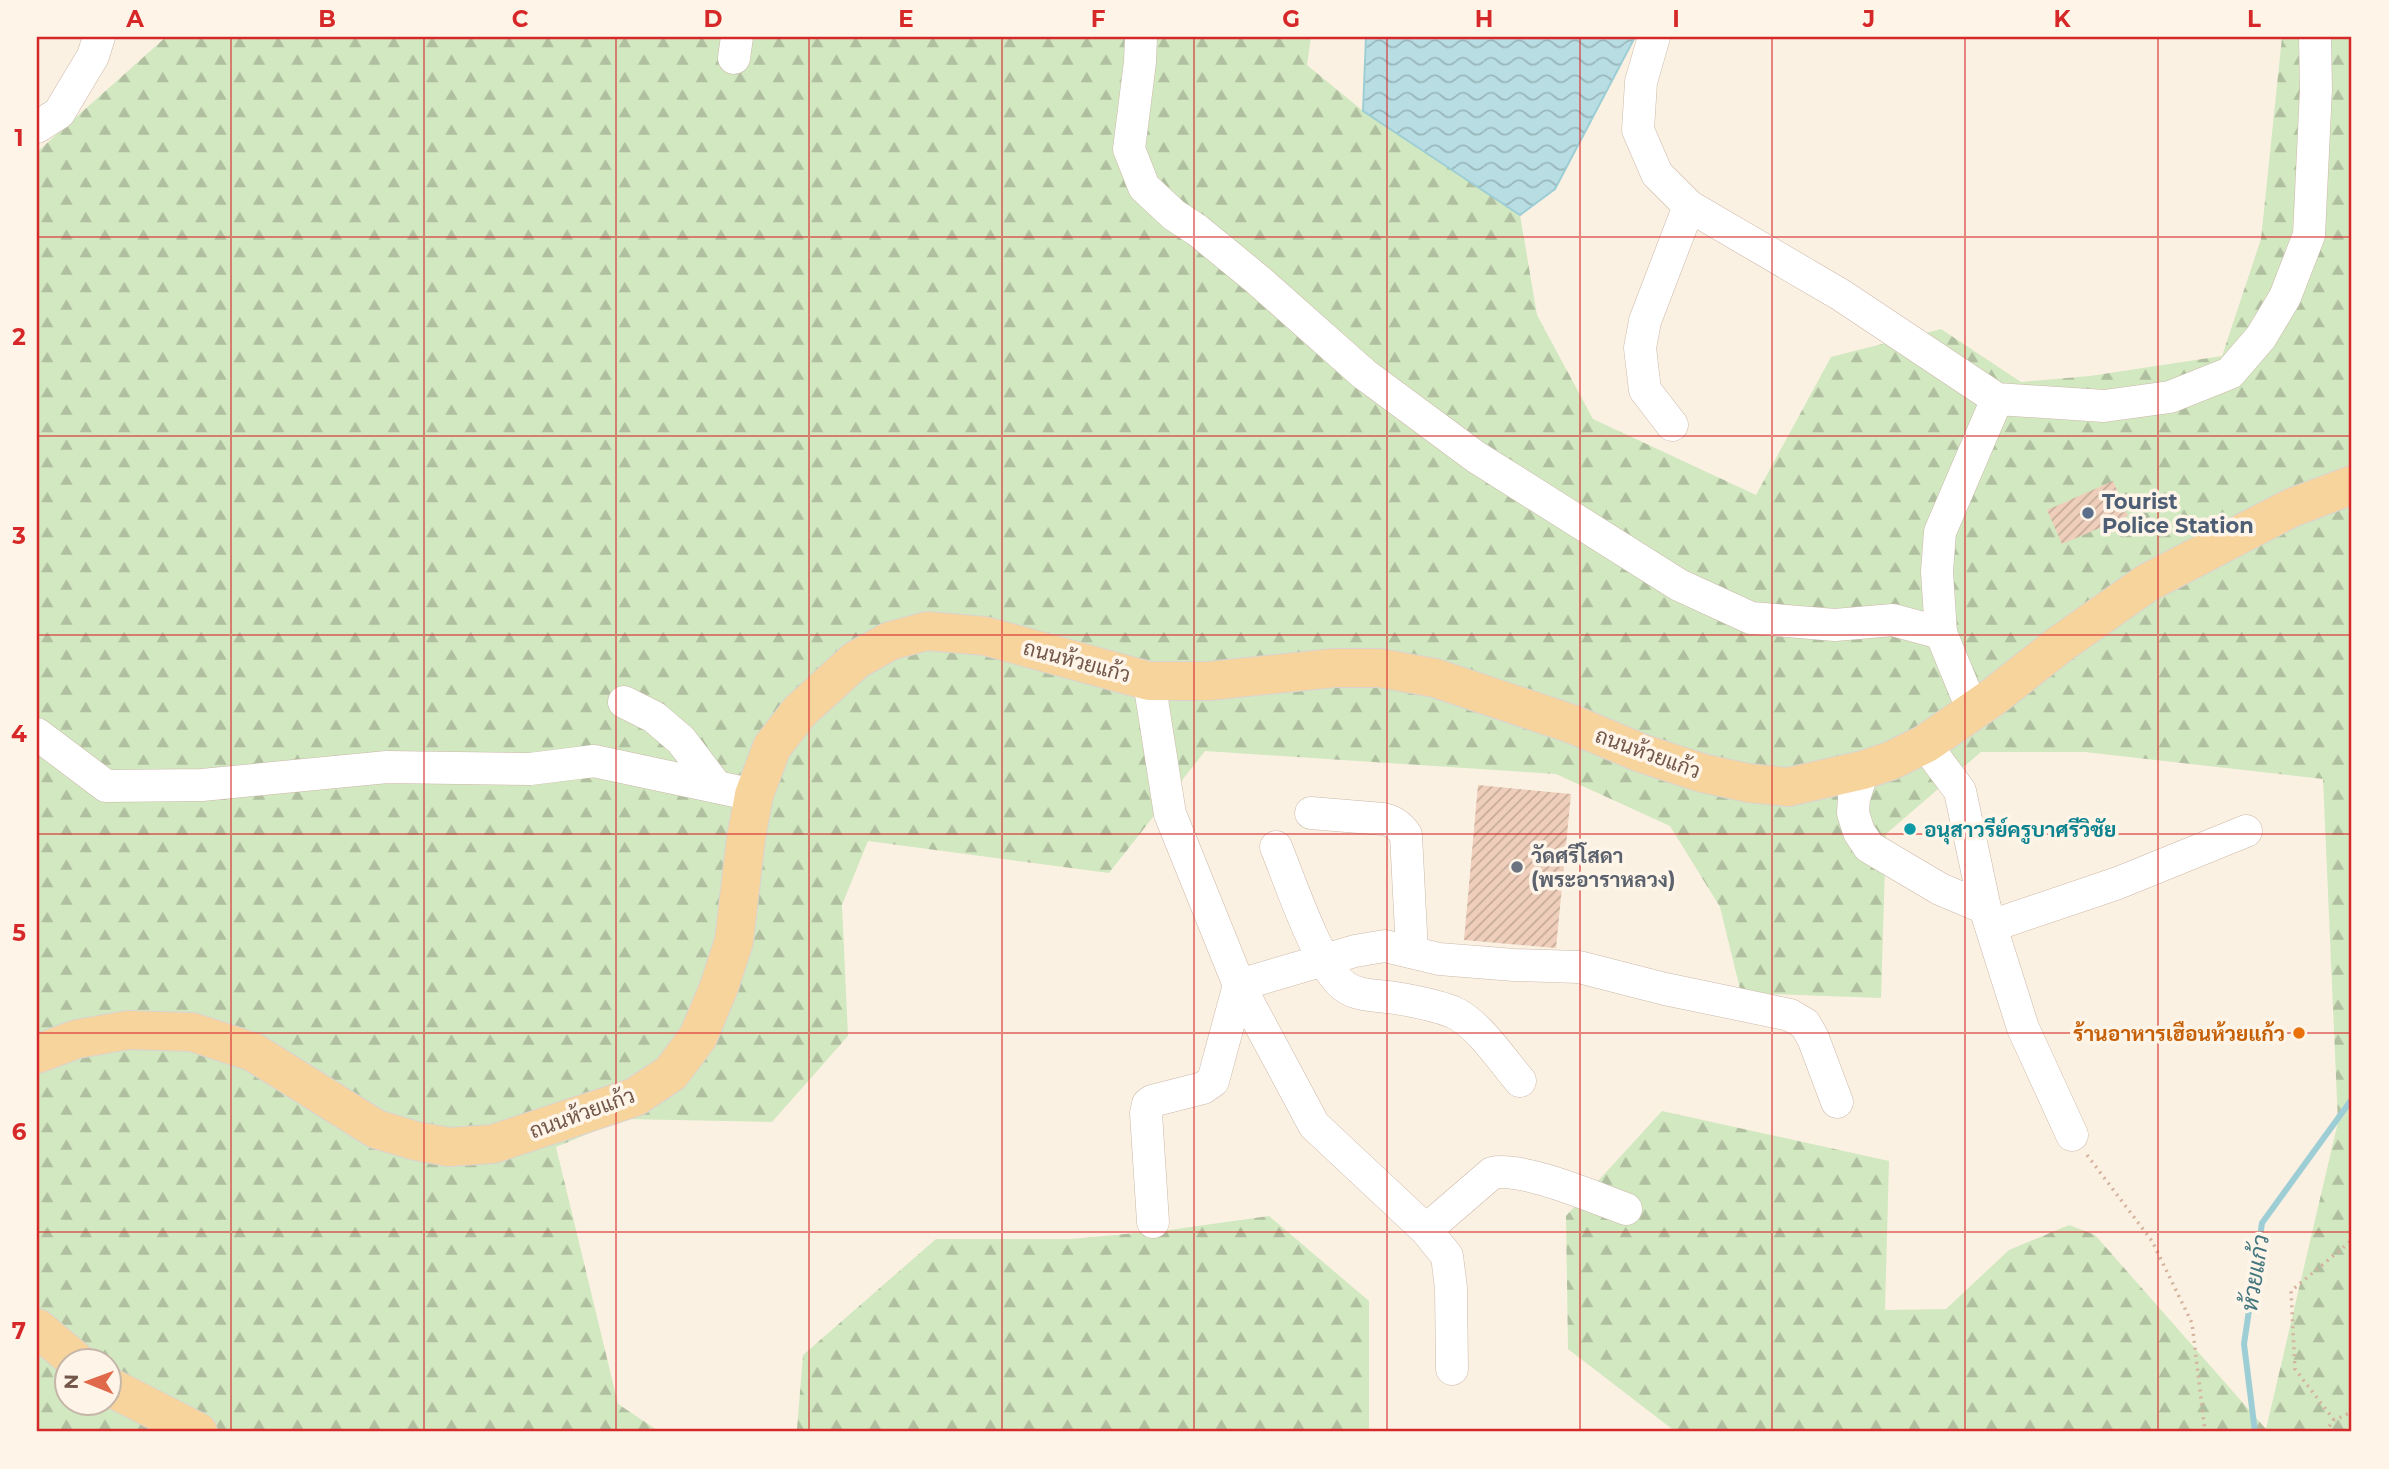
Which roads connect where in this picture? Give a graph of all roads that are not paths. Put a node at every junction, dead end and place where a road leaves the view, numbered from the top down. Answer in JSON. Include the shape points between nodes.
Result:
{"nodes":[{"id":1,"x":99,"y":37,"type":"edge"},
{"id":2,"x":1141,"y":37,"type":"edge"},
{"id":3,"x":1654,"y":37,"type":"edge"},
{"id":4,"x":2315,"y":37,"type":"edge"},
{"id":5,"x":37,"y":127,"type":"edge"},
{"id":6,"x":1689,"y":206,"type":"junction"},
{"id":7,"x":1997,"y":399,"type":"junction"},
{"id":8,"x":1672,"y":425,"type":"dead end"},
{"id":9,"x":2352,"y":485,"type":"edge"},
{"id":10,"x":1941,"y":633,"type":"junction"},
{"id":11,"x":1149,"y":681,"type":"junction"},
{"id":12,"x":624,"y":702,"type":"dead end"},
{"id":13,"x":1973,"y":711,"type":"junction"},
{"id":14,"x":37,"y":734,"type":"edge"},
{"id":15,"x":1925,"y":744,"type":"junction"},
{"id":16,"x":1863,"y":770,"type":"junction"},
{"id":17,"x":716,"y":786,"type":"junction"},
{"id":18,"x":754,"y":795,"type":"junction"},
{"id":19,"x":1311,"y":813,"type":"dead end"},
{"id":20,"x":2246,"y":831,"type":"dead end"},
{"id":21,"x":1276,"y":847,"type":"dead end"},
{"id":22,"x":1988,"y":917,"type":"junction"},
{"id":23,"x":1412,"y":952,"type":"junction"},
{"id":24,"x":1324,"y":961,"type":"junction"},
{"id":25,"x":1239,"y":985,"type":"junction"},
{"id":26,"x":37,"y":1054,"type":"edge"},
{"id":27,"x":1520,"y":1081,"type":"dead end"},
{"id":28,"x":1838,"y":1102,"type":"dead end"},
{"id":29,"x":2072,"y":1135,"type":"road end"},
{"id":30,"x":1626,"y":1209,"type":"dead end"},
{"id":31,"x":1153,"y":1222,"type":"dead end"},
{"id":32,"x":1426,"y":1230,"type":"junction"},
{"id":33,"x":37,"y":1328,"type":"edge"},
{"id":34,"x":58,"y":1346,"type":"edge"},
{"id":35,"x":1452,"y":1369,"type":"dead end"},
{"id":36,"x":122,"y":1393,"type":"edge"},
{"id":37,"x":198,"y":1432,"type":"edge"}],
"edges":[{"from":1,"to":5,"type":"street","via":[[93,56],[59,113]]},
{"from":2,"to":10,"type":"street","via":[[1129,149],[1144,187],[1376,382],[1476,457],[1679,585],[1751,618],[1835,625],[1893,620]]},
{"from":3,"to":6,"type":"street","via":[[1641,82],[1638,130],[1657,174]]},
{"from":4,"to":7,"type":"street","via":[[2309,235],[2285,297],[2261,337],[2230,373],[2170,397],[2104,407]]},
{"from":6,"to":7,"type":"street","via":[[1841,295]]},
{"from":6,"to":8,"type":"street","via":[[1645,321],[1640,348],[1645,390]]},
{"from":7,"to":10,"type":"street","via":[[1940,532]]},
{"from":9,"to":13,"type":"main road","name":"ถนนห้วยแก้ว","via":[[2291,508],[2147,583]]},
{"from":10,"to":13,"type":"street"},
{"from":11,"to":16,"type":"main road","name":"ถนนห้วยแก้ว","via":[[1380,668],[1435,678],[1572,724],[1641,753],[1748,783],[1788,787]]},
{"from":11,"to":18,"type":"main road","name":"ถนนห้วยแก้ว","via":[[985,636],[927,631],[890,640],[856,660],[800,711],[772,747]]},
{"from":11,"to":25,"type":"street","via":[[1170,814]]},
{"from":12,"to":17,"type":"street","via":[[654,716],[681,740]]},
{"from":13,"to":15,"type":"main road","name":"ถนนห้วยแก้ว"},
{"from":14,"to":17,"type":"street","via":[[106,786],[202,785],[387,767],[530,769],[594,761]]},
{"from":15,"to":16,"type":"main road","name":"ถนนห้วยแก้ว"},
{"from":15,"to":22,"type":"street","via":[[1960,791]]},
{"from":16,"to":22,"type":"street","via":[[1853,813],[1869,847]]},
{"from":17,"to":18,"type":"street"},
{"from":18,"to":26,"type":"main road","name":"ถนนห้วยแก้ว","via":[[734,941],[719,987],[698,1037],[671,1073],[635,1097],[493,1144],[449,1147],[376,1129],[253,1052],[192,1032],[128,1030],[77,1039]]},
{"from":19,"to":23,"type":"street","via":[[1383,819],[1403,829]]},
{"from":20,"to":22,"type":"street","via":[[2118,883]]},
{"from":21,"to":24,"type":"street"},
{"from":22,"to":29,"type":"street","via":[[2023,1028]]},
{"from":23,"to":24,"type":"street","via":[[1385,946]]},
{"from":23,"to":28,"type":"street","via":[[1439,959],[1579,967],[1790,1015],[1805,1024],[1813,1038]]},
{"from":24,"to":25,"type":"street"},
{"from":24,"to":27,"type":"street","via":[[1351,991],[1431,1006],[1468,1021]]},
{"from":25,"to":31,"type":"street","via":[[1213,1081],[1147,1104]]},
{"from":25,"to":32,"type":"street","via":[[1314,1125]]},
{"from":30,"to":32,"type":"street","via":[[1502,1171],[1492,1173]]},
{"from":32,"to":35,"type":"street","via":[[1447,1256]]},
{"from":33,"to":34,"type":"main road"},
{"from":36,"to":37,"type":"main road"}]}
